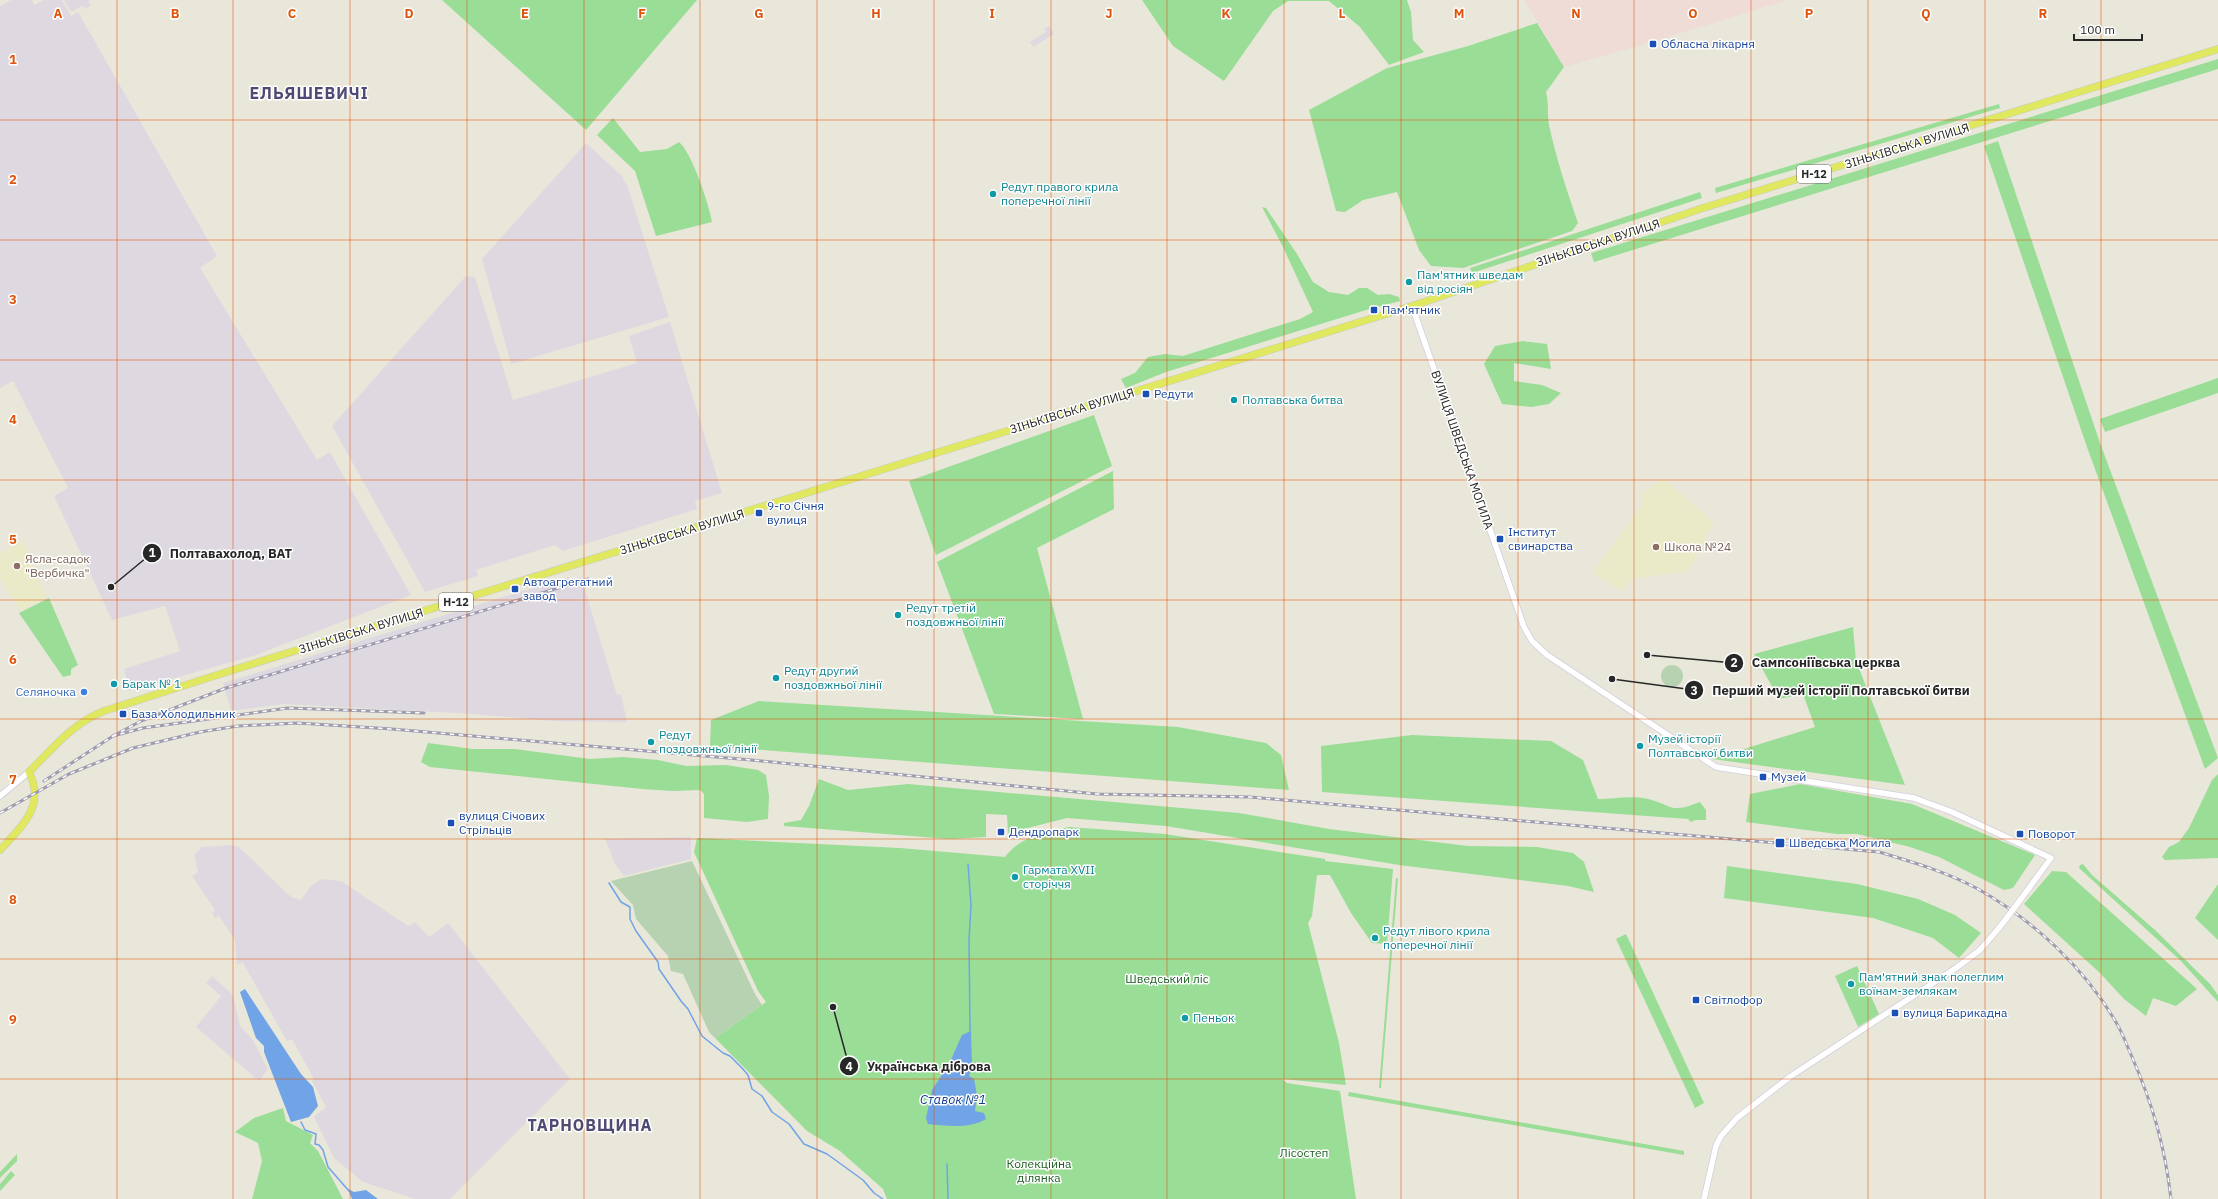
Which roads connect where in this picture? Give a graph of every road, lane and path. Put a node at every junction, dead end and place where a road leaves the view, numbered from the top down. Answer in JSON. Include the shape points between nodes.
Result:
{"nodes":[{"id":1,"x":2218,"y":49,"type":"edge"},
{"id":2,"x":1412,"y":306,"type":"junction"},
{"id":3,"x":29,"y":772,"type":"junction"},
{"id":4,"x":0,"y":796,"type":"edge"},
{"id":5,"x":0,"y":850,"type":"edge"},
{"id":6,"x":1704,"y":1199,"type":"edge"}],
"edges":[{"from":1,"to":2,"type":"main road","name":"ЗІНЬКІВСЬКА ВУЛИЦЯ","number":"Н-12","via":[[1703,208]]},
{"from":2,"to":3,"type":"main road","name":"ЗІНЬКІВСЬКА ВУЛИЦЯ","number":"Н-12","via":[[104,711],[87,718],[72,730]]},
{"from":2,"to":6,"type":"street","name":"ВУЛИЦЯ ШВЕДСЬКА МОГИЛА","bridge":true,"via":[[1524,627],[1532,641],[1547,655],[1716,767],[1914,798],[1952,812],[2051,858],[1980,950],[1791,1076],[1737,1118],[1720,1136]]},
{"from":3,"to":4,"type":"street","number":"Н-12"},
{"from":3,"to":5,"type":"main road","via":[[34,786],[33,808]]}]}
